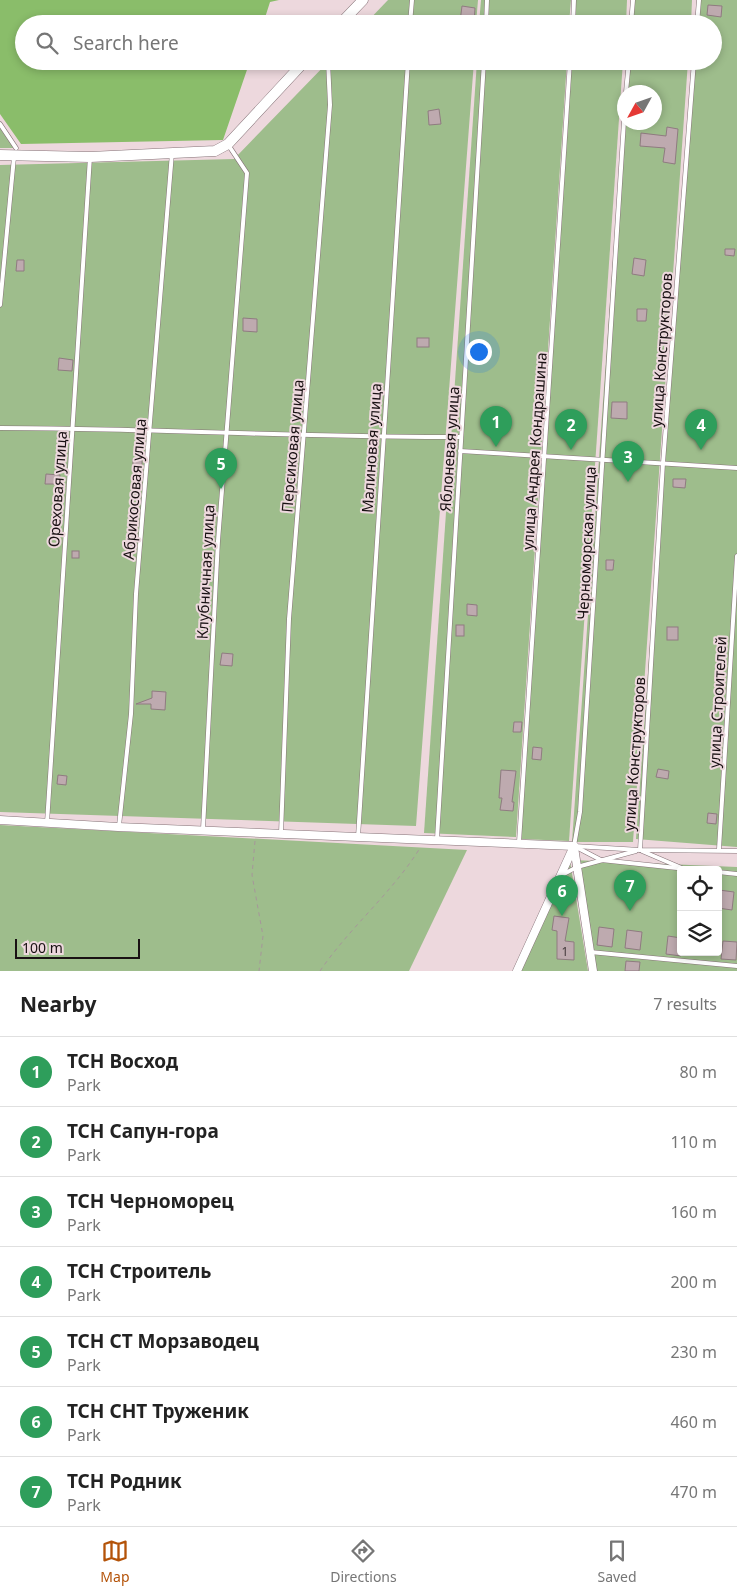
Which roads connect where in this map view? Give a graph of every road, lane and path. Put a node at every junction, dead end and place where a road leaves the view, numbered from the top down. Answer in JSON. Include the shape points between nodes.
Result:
{"nodes":[{"id":1,"x":363,"y":0,"type":"edge"},
{"id":2,"x":412,"y":0,"type":"edge"},
{"id":3,"x":487,"y":0,"type":"edge"},
{"id":4,"x":574,"y":0,"type":"edge"},
{"id":5,"x":633,"y":0,"type":"edge"},
{"id":6,"x":699,"y":0,"type":"edge"},
{"id":7,"x":349,"y":15,"type":"edge"},
{"id":8,"x":411,"y":15,"type":"edge"},
{"id":9,"x":486,"y":15,"type":"edge"},
{"id":10,"x":573,"y":15,"type":"edge"},
{"id":11,"x":632,"y":15,"type":"edge"},
{"id":12,"x":698,"y":15,"type":"edge"},
{"id":13,"x":297,"y":70,"type":"edge"},
{"id":14,"x":328,"y":70,"type":"edge"},
{"id":15,"x":407,"y":70,"type":"edge"},
{"id":16,"x":483,"y":70,"type":"edge"},
{"id":17,"x":569,"y":70,"type":"edge"},
{"id":18,"x":627,"y":70,"type":"edge"},
{"id":19,"x":693,"y":70,"type":"edge"},
{"id":20,"x":626,"y":85,"type":"edge"},
{"id":21,"x":0,"y":124,"type":"edge"},
{"id":22,"x":623,"y":130,"type":"edge"},
{"id":23,"x":228,"y":144,"type":"junction"},
{"id":24,"x":15,"y":151,"type":"junction"},
{"id":25,"x":172,"y":153,"type":"junction"},
{"id":26,"x":0,"y":155,"type":"edge"},
{"id":27,"x":90,"y":157,"type":"junction"},
{"id":28,"x":0,"y":306,"type":"edge"},
{"id":29,"x":0,"y":428,"type":"edge"},
{"id":30,"x":72,"y":428,"type":"junction"},
{"id":31,"x":150,"y":431,"type":"junction"},
{"id":32,"x":226,"y":432,"type":"junction"},
{"id":33,"x":304,"y":434,"type":"junction"},
{"id":34,"x":383,"y":437,"type":"junction"},
{"id":35,"x":461,"y":437,"type":"junction"},
{"id":36,"x":460,"y":451,"type":"junction"},
{"id":37,"x":544,"y":455,"type":"junction"},
{"id":38,"x":602,"y":460,"type":"junction"},
{"id":39,"x":664,"y":463,"type":"junction"},
{"id":40,"x":737,"y":468,"type":"edge"},
{"id":41,"x":737,"y":556,"type":"edge"},
{"id":42,"x":0,"y":820,"type":"edge"},
{"id":43,"x":47,"y":823,"type":"junction"},
{"id":44,"x":118,"y":827,"type":"junction"},
{"id":45,"x":203,"y":829,"type":"junction"},
{"id":46,"x":257,"y":832,"type":"junction"},
{"id":47,"x":281,"y":834,"type":"junction"},
{"id":48,"x":358,"y":837,"type":"junction"},
{"id":49,"x":425,"y":838,"type":"junction"},
{"id":50,"x":437,"y":839,"type":"junction"},
{"id":51,"x":519,"y":842,"type":"junction"},
{"id":52,"x":574,"y":846,"type":"junction"},
{"id":53,"x":640,"y":850,"type":"junction"},
{"id":54,"x":719,"y":850,"type":"junction"},
{"id":55,"x":737,"y":851,"type":"edge"},
{"id":56,"x":601,"y":860,"type":"junction"},
{"id":57,"x":677,"y":866,"type":"edge"},
{"id":58,"x":577,"y":867,"type":"junction"},
{"id":59,"x":677,"y":868,"type":"edge"},
{"id":60,"x":722,"y":872,"type":"edge"},
{"id":61,"x":737,"y":874,"type":"edge"},
{"id":62,"x":560,"y":876,"type":"junction"},
{"id":63,"x":590,"y":952,"type":"junction"},
{"id":64,"x":737,"y":966,"type":"edge"},
{"id":65,"x":259,"y":971,"type":"edge"},
{"id":66,"x":320,"y":971,"type":"edge"},
{"id":67,"x":517,"y":971,"type":"edge"},
{"id":68,"x":593,"y":971,"type":"edge"}],
"edges":[{"from":1,"to":7,"type":"street"},
{"from":2,"to":8,"type":"lane"},
{"from":3,"to":9,"type":"lane"},
{"from":4,"to":10,"type":"lane"},
{"from":5,"to":11,"type":"lane"},
{"from":6,"to":12,"type":"lane"},
{"from":13,"to":23,"type":"street"},
{"from":14,"to":33,"type":"lane","name":"Персиковая улица","via":[[330,105]]},
{"from":15,"to":34,"type":"lane","name":"Малиновая улица"},
{"from":16,"to":35,"type":"lane","name":"Яблоневая улица"},
{"from":17,"to":37,"type":"lane","name":"улица Андрея Кондрашина"},
{"from":18,"to":20,"type":"lane"},
{"from":19,"to":39,"type":"lane","name":"улица Конструкторов"},
{"from":21,"to":24,"type":"lane"},
{"from":22,"to":38,"type":"lane","name":"Черноморская улица"},
{"from":23,"to":25,"type":"street","via":[[215,151]]},
{"from":23,"to":32,"type":"lane","name":"Клубничная улица","via":[[247,173]]},
{"from":24,"to":26,"type":"street"},
{"from":24,"to":27,"type":"street"},
{"from":24,"to":28,"type":"lane"},
{"from":25,"to":27,"type":"street"},
{"from":25,"to":31,"type":"lane","name":"Абрикосовая улица"},
{"from":27,"to":30,"type":"lane","name":"Ореховая улица"},
{"from":29,"to":30,"type":"lane"},
{"from":30,"to":31,"type":"lane"},
{"from":30,"to":43,"type":"lane","name":"Ореховая улица"},
{"from":31,"to":32,"type":"lane"},
{"from":31,"to":44,"type":"lane","name":"Абрикосовая улица","via":[[136,594],[131,714]]},
{"from":32,"to":33,"type":"lane"},
{"from":32,"to":45,"type":"lane","name":"Клубничная улица"},
{"from":33,"to":34,"type":"lane"},
{"from":33,"to":47,"type":"lane","name":"Персиковая улица","via":[[289,619]]},
{"from":34,"to":35,"type":"lane"},
{"from":34,"to":48,"type":"lane","name":"Малиновая улица"},
{"from":35,"to":36,"type":"lane","name":"Яблоневая улица"},
{"from":36,"to":37,"type":"lane"},
{"from":36,"to":50,"type":"lane","name":"Яблоневая улица"},
{"from":37,"to":38,"type":"lane"},
{"from":37,"to":51,"type":"lane","name":"улица Андрея Кондрашина"},
{"from":38,"to":39,"type":"lane"},
{"from":38,"to":52,"type":"lane","name":"Черноморская улица","via":[[580,812]]},
{"from":39,"to":40,"type":"lane"},
{"from":39,"to":53,"type":"lane","name":"улица Конструкторов"},
{"from":41,"to":54,"type":"lane","name":"улица Строителей"},
{"from":42,"to":43,"type":"street"},
{"from":43,"to":44,"type":"street"},
{"from":44,"to":45,"type":"street"},
{"from":45,"to":46,"type":"street"},
{"from":46,"to":47,"type":"street"},
{"from":46,"to":65,"type":"path","via":[[252,875],[263,936]]},
{"from":47,"to":48,"type":"street"},
{"from":48,"to":49,"type":"street"},
{"from":49,"to":50,"type":"street"},
{"from":49,"to":66,"type":"path","via":[[390,890],[335,949]]},
{"from":50,"to":51,"type":"street"},
{"from":51,"to":52,"type":"street"},
{"from":52,"to":53,"type":"lane"},
{"from":52,"to":56,"type":"lane"},
{"from":52,"to":58,"type":"street"},
{"from":52,"to":62,"type":"street"},
{"from":53,"to":54,"type":"lane"},
{"from":53,"to":56,"type":"lane"},
{"from":53,"to":57,"type":"lane"},
{"from":54,"to":55,"type":"lane"},
{"from":56,"to":58,"type":"lane"},
{"from":56,"to":59,"type":"lane"},
{"from":58,"to":62,"type":"lane"},
{"from":58,"to":63,"type":"street"},
{"from":60,"to":61,"type":"lane"},
{"from":62,"to":67,"type":"street"},
{"from":63,"to":64,"type":"lane"},
{"from":63,"to":68,"type":"street"}]}
